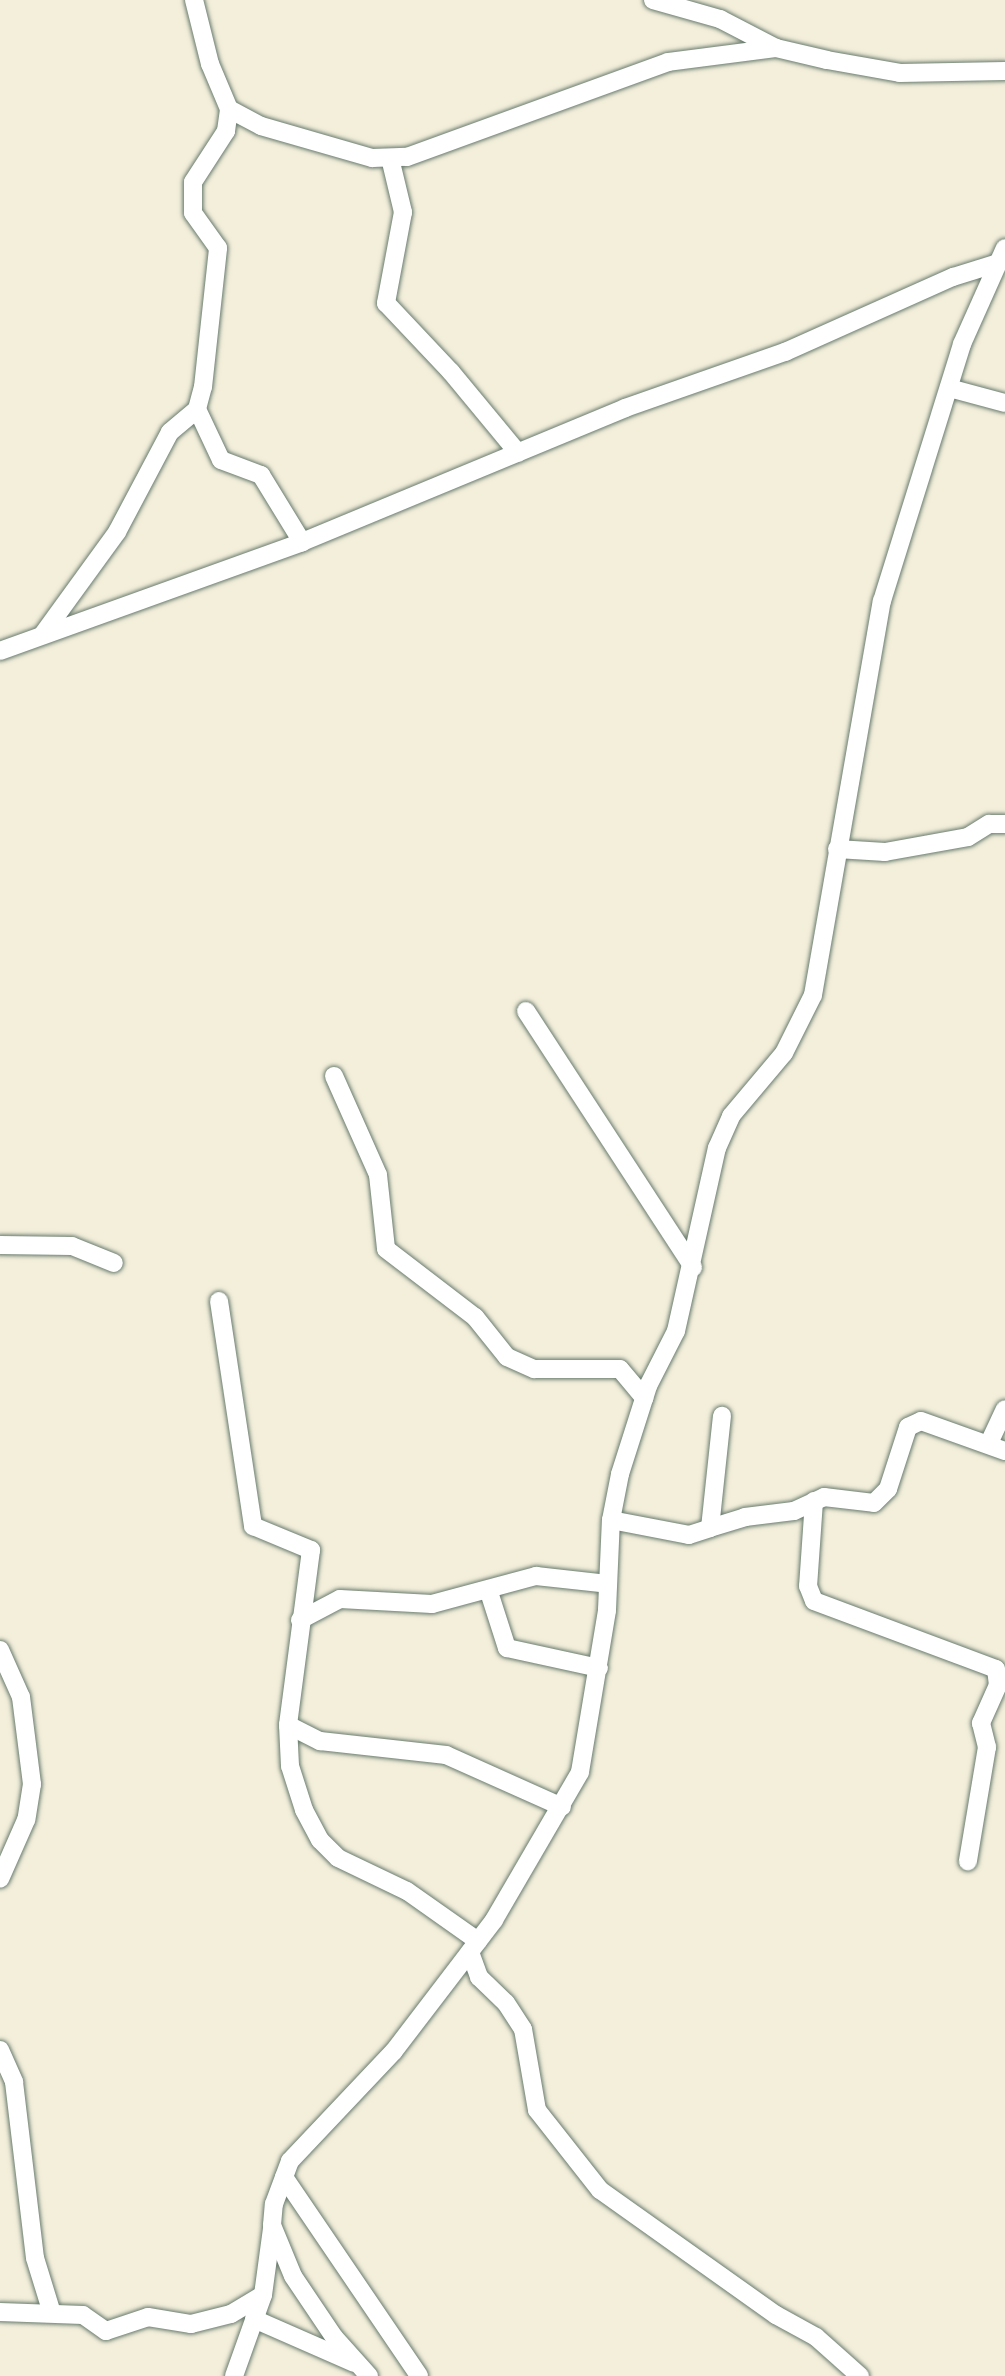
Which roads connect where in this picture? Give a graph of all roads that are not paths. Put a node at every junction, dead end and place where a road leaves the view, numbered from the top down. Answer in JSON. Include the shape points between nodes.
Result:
{"nodes":[{"id":1,"x":194,"y":0,"type":"edge"},
{"id":2,"x":653,"y":0,"type":"edge"},
{"id":3,"x":776,"y":48,"type":"junction"},
{"id":4,"x":1005,"y":71,"type":"edge"},
{"id":5,"x":229,"y":109,"type":"junction"},
{"id":6,"x":390,"y":158,"type":"junction"},
{"id":7,"x":1002,"y":256,"type":"edge"},
{"id":8,"x":949,"y":388,"type":"junction"},
{"id":9,"x":1005,"y":403,"type":"edge"},
{"id":10,"x":197,"y":409,"type":"junction"},
{"id":11,"x":518,"y":453,"type":"junction"},
{"id":12,"x":302,"y":542,"type":"junction"},
{"id":13,"x":43,"y":634,"type":"junction"},
{"id":14,"x":0,"y":651,"type":"edge"},
{"id":15,"x":1005,"y":824,"type":"edge"},
{"id":16,"x":837,"y":849,"type":"junction"},
{"id":17,"x":526,"y":1011,"type":"dead end"},
{"id":18,"x":334,"y":1076,"type":"dead end"},
{"id":19,"x":0,"y":1245,"type":"edge"},
{"id":20,"x":114,"y":1263,"type":"dead end"},
{"id":21,"x":693,"y":1267,"type":"junction"},
{"id":22,"x":219,"y":1301,"type":"dead end"},
{"id":23,"x":644,"y":1398,"type":"junction"},
{"id":24,"x":1005,"y":1409,"type":"edge"},
{"id":25,"x":722,"y":1416,"type":"dead end"},
{"id":26,"x":997,"y":1446,"type":"edge"},
{"id":27,"x":814,"y":1501,"type":"junction"},
{"id":28,"x":611,"y":1520,"type":"junction"},
{"id":29,"x":710,"y":1528,"type":"junction"},
{"id":30,"x":608,"y":1584,"type":"junction"},
{"id":31,"x":489,"y":1592,"type":"junction"},
{"id":32,"x":300,"y":1620,"type":"junction"},
{"id":33,"x":0,"y":1650,"type":"edge"},
{"id":34,"x":599,"y":1668,"type":"junction"},
{"id":35,"x":288,"y":1725,"type":"junction"},
{"id":36,"x":562,"y":1807,"type":"junction"},
{"id":37,"x":968,"y":1861,"type":"dead end"},
{"id":38,"x":0,"y":1879,"type":"edge"},
{"id":39,"x":474,"y":1946,"type":"junction"},
{"id":40,"x":0,"y":2050,"type":"edge"},
{"id":41,"x":284,"y":2177,"type":"junction"},
{"id":42,"x":272,"y":2225,"type":"junction"},
{"id":43,"x":263,"y":2295,"type":"junction"},
{"id":44,"x":51,"y":2310,"type":"junction"},
{"id":45,"x":0,"y":2312,"type":"edge"},
{"id":46,"x":254,"y":2319,"type":"junction"},
{"id":47,"x":365,"y":2371,"type":"edge"},
{"id":48,"x":234,"y":2376,"type":"edge"},
{"id":49,"x":419,"y":2376,"type":"edge"},
{"id":50,"x":860,"y":2376,"type":"edge"}],
"edges":[{"from":1,"to":5,"type":"street","via":[[210,64]]},
{"from":2,"to":3,"type":"street","via":[[720,19]]},
{"from":3,"to":4,"type":"street","via":[[900,73]]},
{"from":3,"to":6,"type":"street","via":[[668,62],[407,157]]},
{"from":5,"to":6,"type":"street","via":[[261,126],[372,158]]},
{"from":5,"to":10,"type":"street","via":[[226,131],[193,182],[193,213],[218,248],[215,307]]},
{"from":6,"to":11,"type":"street","via":[[403,212],[384,289],[386,303]]},
{"from":7,"to":8,"type":"street"},
{"from":7,"to":11,"type":"street","via":[[785,352],[625,408]]},
{"from":8,"to":9,"type":"street"},
{"from":8,"to":16,"type":"street","via":[[882,601]]},
{"from":10,"to":12,"type":"street","via":[[221,460],[261,475]]},
{"from":10,"to":13,"type":"street","via":[[170,432],[117,532]]},
{"from":11,"to":12,"type":"street"},
{"from":12,"to":13,"type":"street"},
{"from":13,"to":14,"type":"street"},
{"from":15,"to":16,"type":"street","via":[[989,824],[968,837],[885,852]]},
{"from":16,"to":21,"type":"street","via":[[813,995],[784,1053],[731,1116],[700,1210]]},
{"from":17,"to":21,"type":"street"},
{"from":18,"to":23,"type":"street","via":[[378,1175],[386,1249],[475,1317],[507,1357],[534,1369],[620,1369]]},
{"from":19,"to":20,"type":"street","via":[[72,1246]]},
{"from":21,"to":23,"type":"street","via":[[676,1331]]},
{"from":22,"to":32,"type":"street","via":[[253,1526],[311,1550]]},
{"from":23,"to":28,"type":"street"},
{"from":24,"to":26,"type":"street"},
{"from":25,"to":29,"type":"street"},
{"from":26,"to":27,"type":"street","via":[[916,1422],[908,1427],[894,1474],[879,1498],[862,1505],[829,1497]]},
{"from":27,"to":29,"type":"street","via":[[794,1511]]},
{"from":27,"to":37,"type":"street","via":[[808,1586],[814,1601],[996,1669],[998,1685],[981,1723],[987,1747]]},
{"from":28,"to":29,"type":"street","via":[[689,1535]]},
{"from":28,"to":30,"type":"street"},
{"from":30,"to":31,"type":"street","via":[[536,1576],[512,1579]]},
{"from":30,"to":34,"type":"street"},
{"from":31,"to":32,"type":"street","via":[[432,1604],[340,1599]]},
{"from":31,"to":34,"type":"street","via":[[507,1648]]},
{"from":32,"to":35,"type":"street"},
{"from":33,"to":38,"type":"street","via":[[21,1697],[32,1784],[26,1820]]},
{"from":34,"to":36,"type":"street","via":[[586,1756]]},
{"from":35,"to":36,"type":"street","via":[[320,1741],[446,1755]]},
{"from":35,"to":39,"type":"street","via":[[290,1766],[320,1840],[338,1858],[407,1891]]},
{"from":36,"to":39,"type":"street"},
{"from":39,"to":41,"type":"street","via":[[394,2051],[290,2161]]},
{"from":39,"to":50,"type":"street","via":[[479,1977],[523,2029],[537,2110],[600,2190],[776,2315],[816,2337]]},
{"from":40,"to":44,"type":"street","via":[[14,2082],[35,2258]]},
{"from":41,"to":42,"type":"street"},
{"from":41,"to":49,"type":"street"},
{"from":42,"to":43,"type":"street"},
{"from":42,"to":47,"type":"street","via":[[293,2276]]},
{"from":43,"to":44,"type":"street","via":[[231,2314],[191,2324],[148,2317],[106,2331],[83,2315]]},
{"from":43,"to":46,"type":"street"},
{"from":44,"to":45,"type":"street"},
{"from":46,"to":47,"type":"street"},
{"from":46,"to":48,"type":"street"}]}
